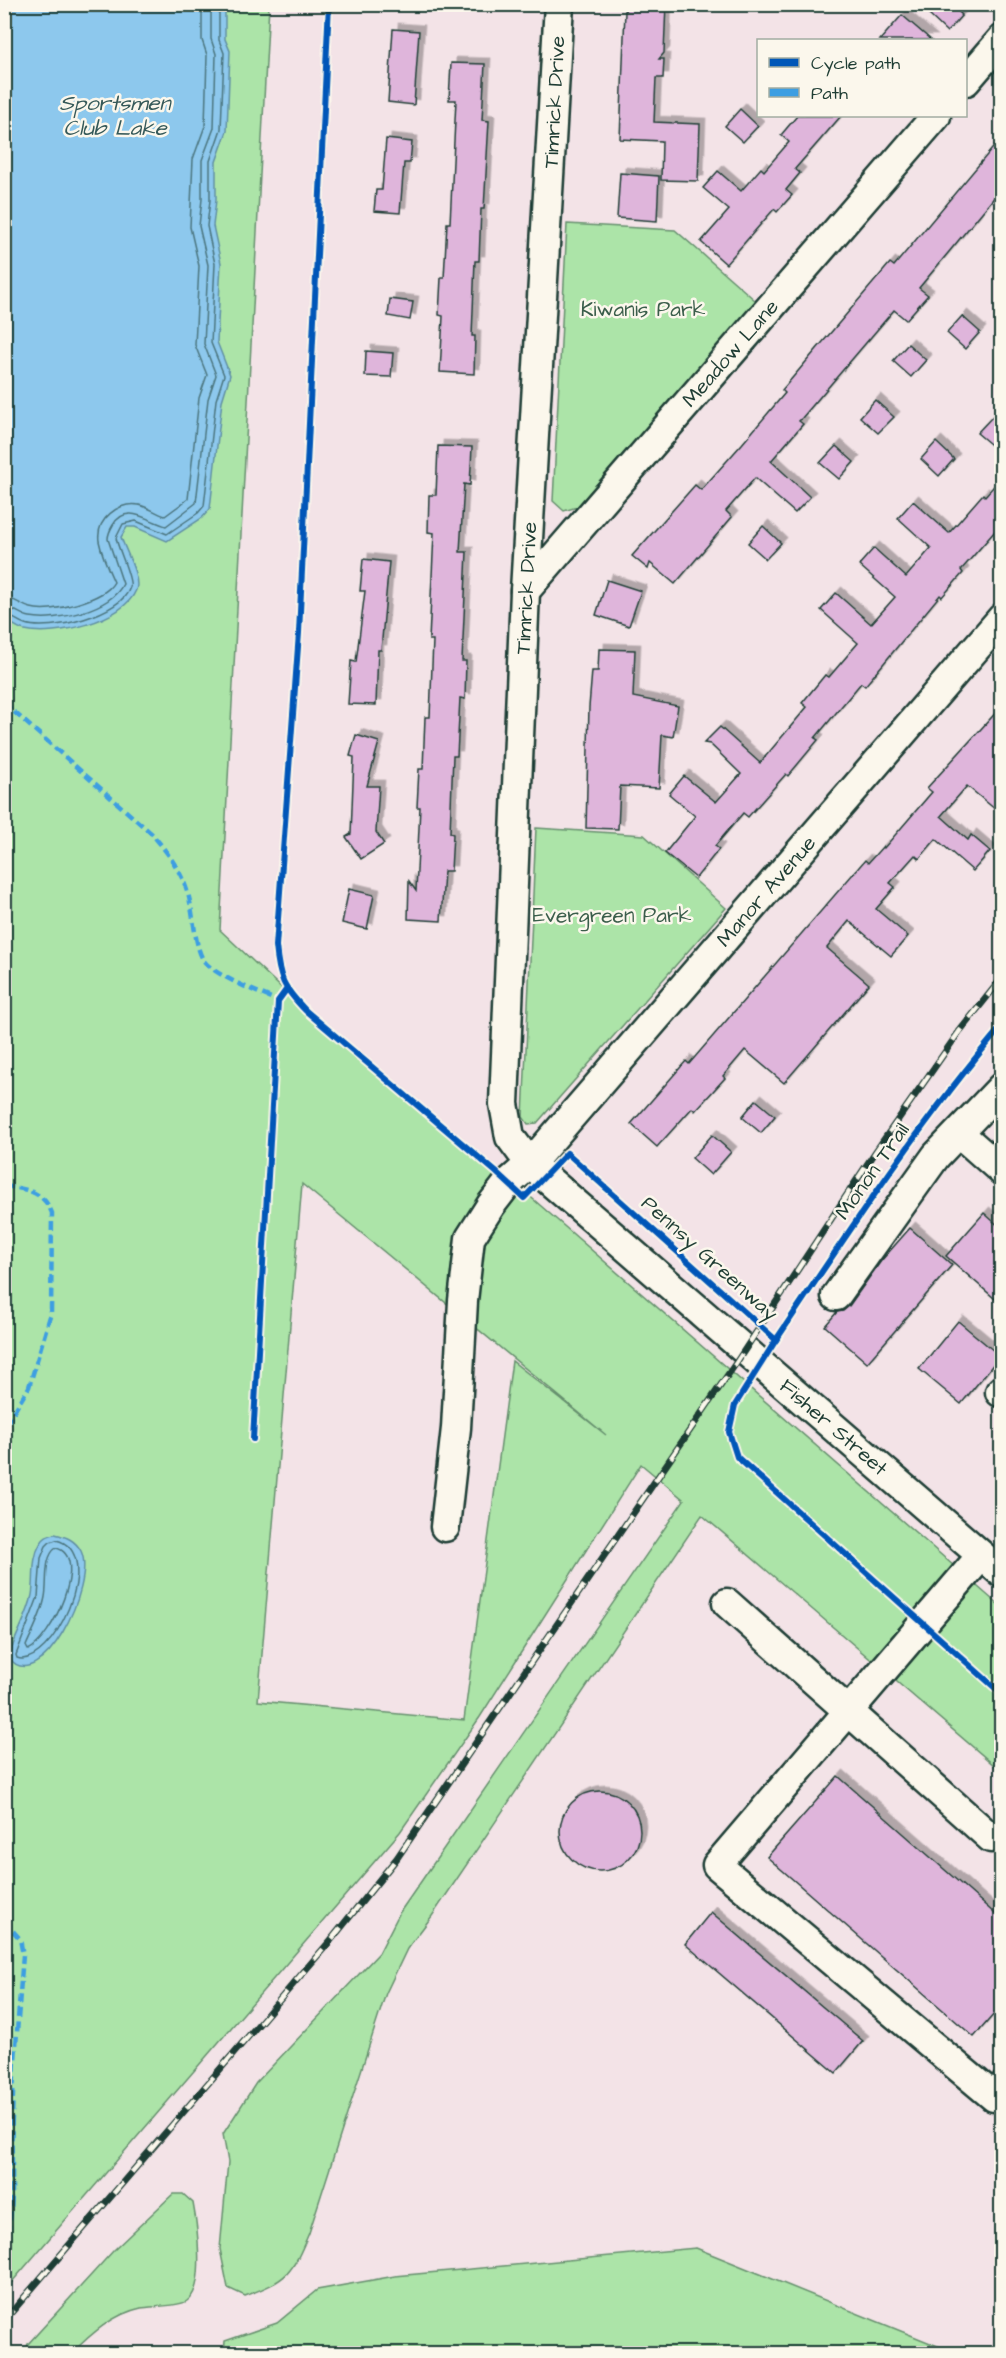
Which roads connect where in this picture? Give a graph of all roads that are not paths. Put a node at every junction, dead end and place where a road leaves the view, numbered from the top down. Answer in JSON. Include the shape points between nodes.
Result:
{"nodes":[{"id":1,"x":559,"y":4,"type":"edge"},
{"id":2,"x":1002,"y":39,"type":"edge"},
{"id":3,"x":967,"y":80,"type":"edge"},
{"id":4,"x":935,"y":117,"type":"edge"},
{"id":5,"x":525,"y":591,"type":"junction"},
{"id":6,"x":1002,"y":618,"type":"edge"},
{"id":7,"x":1002,"y":1087,"type":"edge"},
{"id":8,"x":959,"y":1133,"type":"junction"},
{"id":9,"x":530,"y":1164,"type":"junction"},
{"id":10,"x":1002,"y":1171,"type":"edge"},
{"id":11,"x":836,"y":1296,"type":"dead end"},
{"id":12,"x":446,"y":1527,"type":"dead end"},
{"id":13,"x":992,"y":1564,"type":"edge"},
{"id":14,"x":727,"y":1603,"type":"dead end"},
{"id":15,"x":850,"y":1711,"type":"junction"},
{"id":16,"x":991,"y":1838,"type":"dead end"},
{"id":17,"x":1002,"y":2087,"type":"edge"}],
"edges":[{"from":1,"to":5,"type":"street","name":"Timrick Drive"},
{"from":2,"to":3,"type":"street"},
{"from":4,"to":5,"type":"street","name":"Meadow Lane"},
{"from":5,"to":9,"type":"street","name":"Timrick Drive","via":[[504,1104],[510,1137]]},
{"from":6,"to":9,"type":"street","name":"Manor Avenue"},
{"from":7,"to":8,"type":"street"},
{"from":8,"to":10,"type":"street"},
{"from":8,"to":11,"type":"street","via":[[936,1156]]},
{"from":9,"to":12,"type":"street","name":"Manor Avenue","via":[[508,1183],[470,1238]]},
{"from":9,"to":13,"type":"street","name":"Fisher Street"},
{"from":13,"to":15,"type":"street"},
{"from":14,"to":15,"type":"street"},
{"from":15,"to":16,"type":"street"},
{"from":15,"to":17,"type":"street","via":[[717,1864],[994,2097]]}]}
